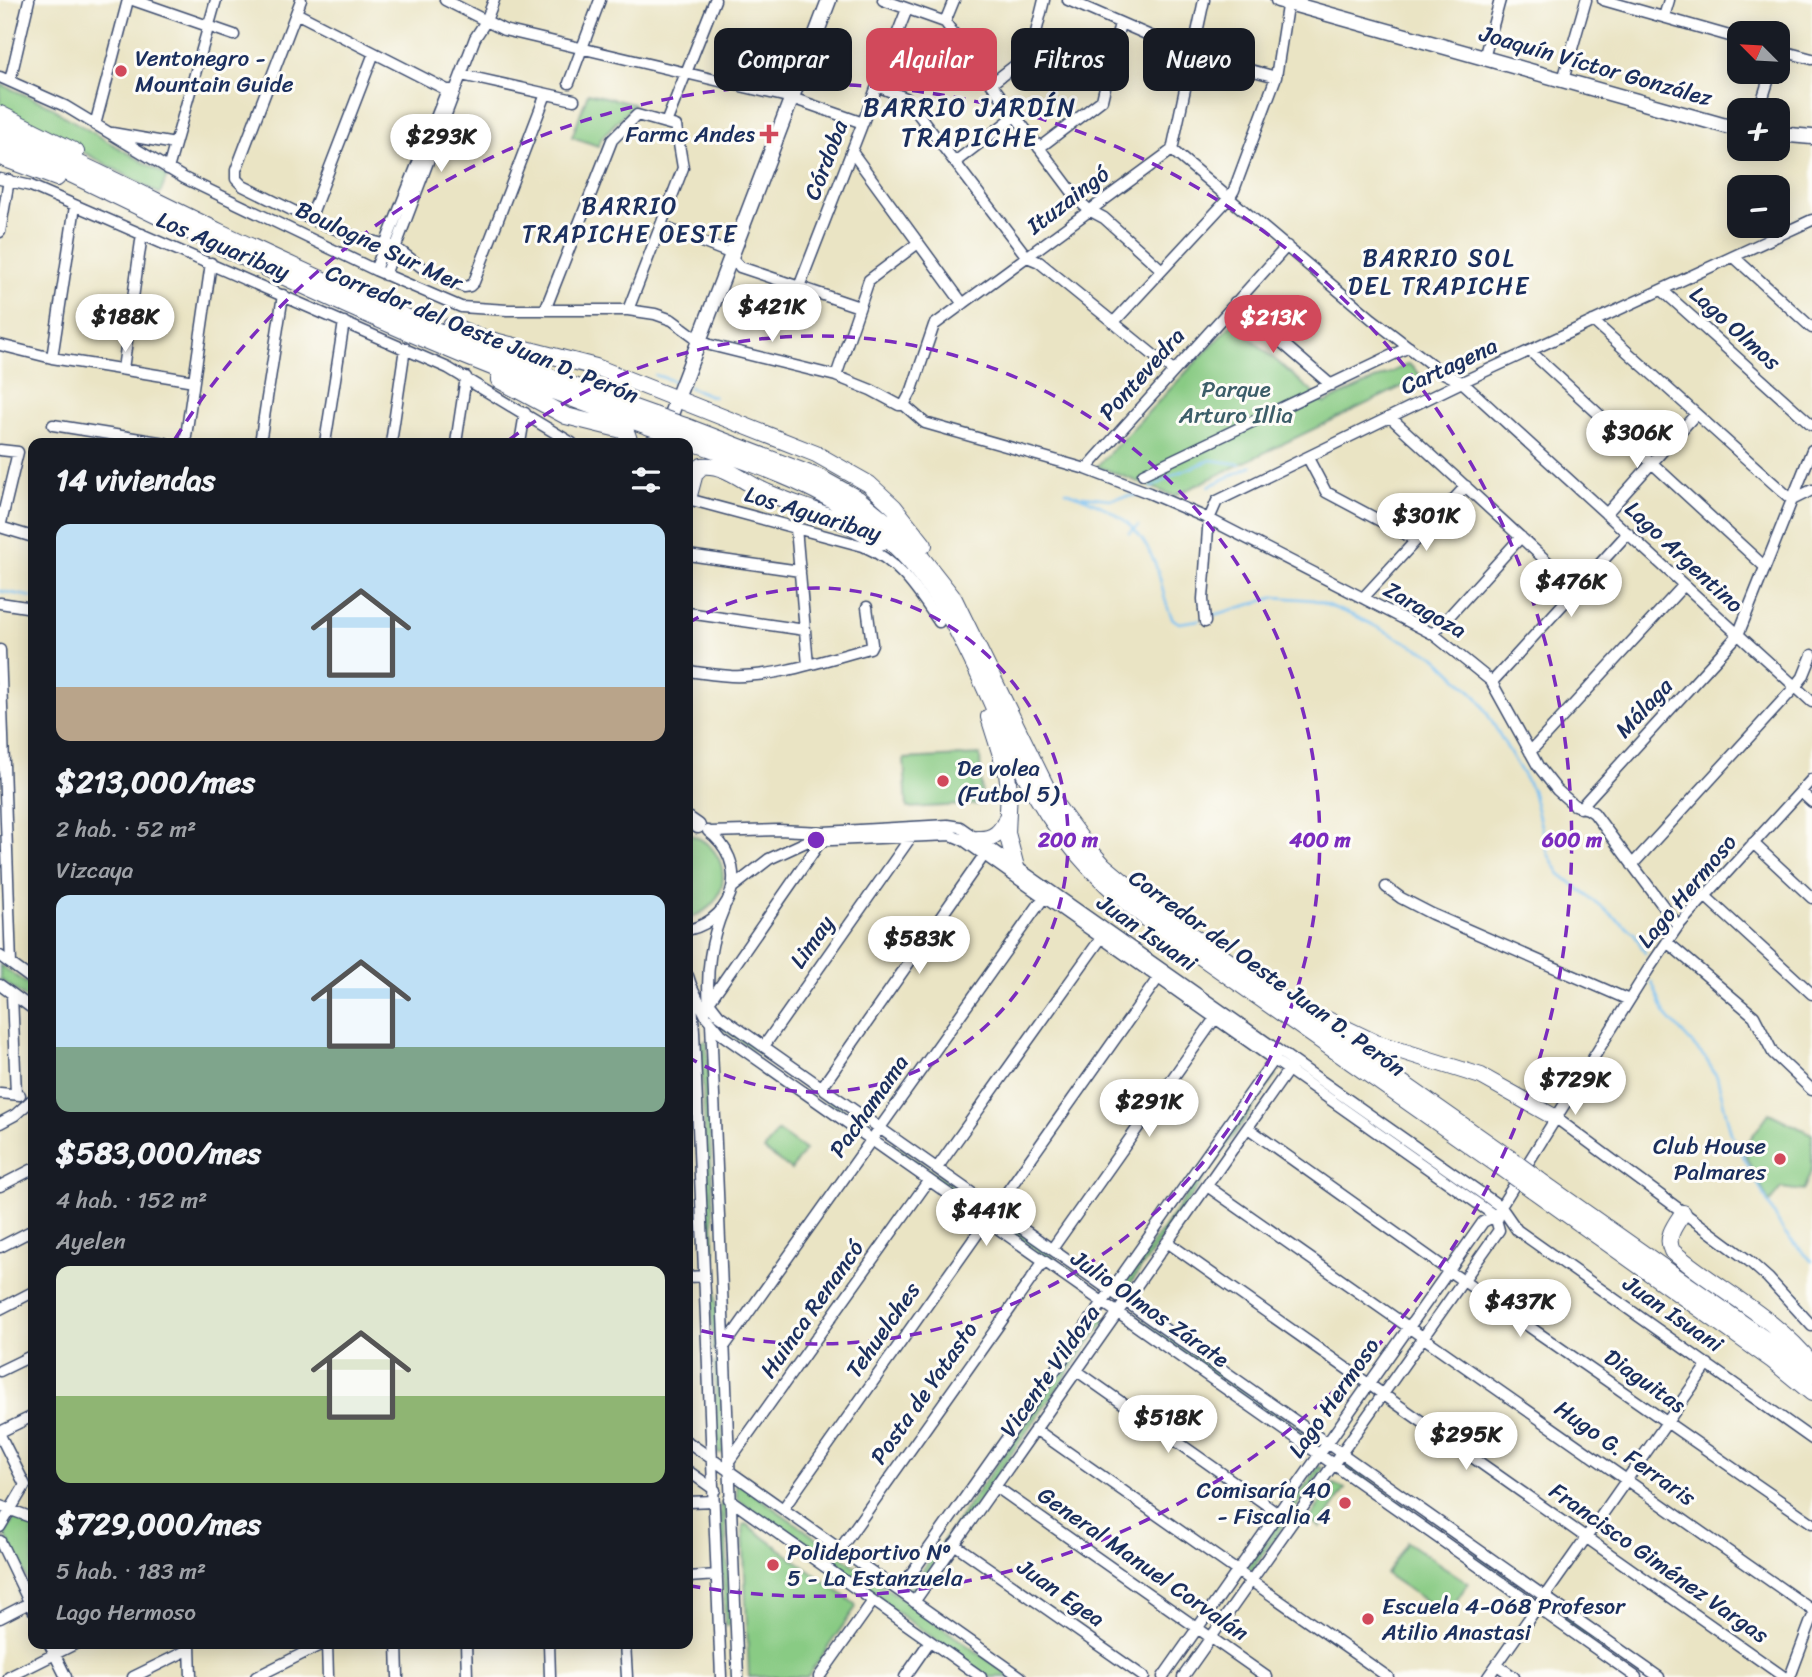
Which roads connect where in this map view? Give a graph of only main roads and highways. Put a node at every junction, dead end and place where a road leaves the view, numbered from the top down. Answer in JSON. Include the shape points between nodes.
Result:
{"nodes":[{"id":1,"x":829,"y":0,"type":"edge"},
{"id":2,"x":1284,"y":1,"type":"edge"},
{"id":3,"x":0,"y":114,"type":"edge"},
{"id":4,"x":1727,"y":126,"type":"edge"},
{"id":5,"x":0,"y":128,"type":"edge"},
{"id":6,"x":1790,"y":135,"type":"edge"},
{"id":7,"x":1812,"y":137,"type":"edge"},
{"id":8,"x":0,"y":141,"type":"edge"},
{"id":9,"x":0,"y":157,"type":"edge"},
{"id":10,"x":157,"y":208,"type":"junction"},
{"id":11,"x":379,"y":305,"type":"junction"},
{"id":12,"x":429,"y":341,"type":"junction"},
{"id":13,"x":676,"y":398,"type":"junction"},
{"id":14,"x":652,"y":421,"type":"junction"},
{"id":15,"x":684,"y":432,"type":"junction"},
{"id":16,"x":627,"y":438,"type":"edge"},
{"id":17,"x":662,"y":438,"type":"edge"},
{"id":18,"x":693,"y":480,"type":"edge"},
{"id":19,"x":920,"y":573,"type":"junction"},
{"id":20,"x":954,"y":598,"type":"junction"},
{"id":21,"x":951,"y":618,"type":"junction"},
{"id":22,"x":972,"y":648,"type":"junction"},
{"id":23,"x":976,"y":671,"type":"junction"},
{"id":24,"x":1008,"y":814,"type":"junction"},
{"id":25,"x":984,"y":847,"type":"road end"},
{"id":26,"x":1016,"y":867,"type":"road end"},
{"id":27,"x":1256,"y":980,"type":"junction"},
{"id":28,"x":1556,"y":1118,"type":"road end"},
{"id":29,"x":1505,"y":1162,"type":"junction"},
{"id":30,"x":1536,"y":1185,"type":"junction"},
{"id":31,"x":1683,"y":1213,"type":"road end"},
{"id":32,"x":1812,"y":1364,"type":"edge"},
{"id":33,"x":1812,"y":1376,"type":"edge"},
{"id":34,"x":1812,"y":1393,"type":"edge"}],
"edges":[{"from":1,"to":13,"type":"main road"},
{"from":2,"to":4,"type":"main road","name":"Joaquín Víctor González"},
{"from":3,"to":10,"type":"highway","via":[[94,162]]},
{"from":5,"to":10,"type":"highway","name":"Corredor del Oeste Juan D. Perón"},
{"from":6,"to":7,"type":"main road"},
{"from":8,"to":10,"type":"highway","name":"Corredor del Oeste Juan D. Perón"},
{"from":9,"to":10,"type":"highway"},
{"from":10,"to":11,"type":"highway","name":"Corredor del Oeste Juan D. Perón"},
{"from":10,"to":12,"type":"highway","name":"Corredor del Oeste Juan D. Perón","via":[[288,278]]},
{"from":11,"to":13,"type":"highway","via":[[596,367]]},
{"from":11,"to":14,"type":"highway","name":"Corredor del Oeste Juan D. Perón"},
{"from":12,"to":14,"type":"highway","name":"Corredor del Oeste Juan D. Perón","via":[[506,374]]},
{"from":12,"to":16,"type":"highway","via":[[550,408],[588,423],[622,429]]},
{"from":13,"to":17,"type":"main road"},
{"from":13,"to":20,"type":"highway","via":[[816,454],[869,484],[910,526]]},
{"from":14,"to":15,"type":"highway","name":"Corredor del Oeste Juan D. Perón","bridge":true},
{"from":15,"to":19,"type":"highway","name":"Corredor del Oeste Juan D. Perón","via":[[827,495],[874,528]]},
{"from":15,"to":20,"type":"highway","name":"Corredor del Oeste Juan D. Perón","via":[[783,462],[858,499],[906,538]]},
{"from":18,"to":19,"type":"highway","via":[[702,466],[718,467],[766,492],[826,513],[875,539]]},
{"from":19,"to":21,"type":"highway","name":"Corredor del Oeste Juan D. Perón"},
{"from":20,"to":21,"type":"highway","name":"Corredor del Oeste Juan D. Perón"},
{"from":21,"to":22,"type":"highway","name":"Corredor del Oeste Juan D. Perón"},
{"from":22,"to":23,"type":"highway","name":"Corredor del Oeste Juan D. Perón"},
{"from":22,"to":27,"type":"highway","name":"Corredor del Oeste Juan D. Perón","via":[[1042,782],[1087,847],[1138,897]]},
{"from":23,"to":24,"type":"highway","via":[[1007,774]]},
{"from":23,"to":29,"type":"highway","name":"Corredor del Oeste Juan D. Perón","via":[[1044,808],[1105,885],[1165,932]]},
{"from":24,"to":25,"type":"highway","via":[[1003,827]]},
{"from":24,"to":26,"type":"highway","via":[[1007,833]]},
{"from":27,"to":28,"type":"highway","via":[[1356,1035],[1481,1076]]},
{"from":27,"to":29,"type":"highway","name":"Corredor del Oeste Juan D. Perón"},
{"from":29,"to":30,"type":"highway","name":"Corredor del Oeste Juan D. Perón","bridge":true},
{"from":30,"to":33,"type":"highway","name":"Corredor del Oeste Juan D. Perón"},
{"from":30,"to":34,"type":"highway","name":"Corredor del Oeste Juan D. Perón"},
{"from":31,"to":32,"type":"highway","via":[[1672,1229],[1672,1251],[1779,1329]]}]}
